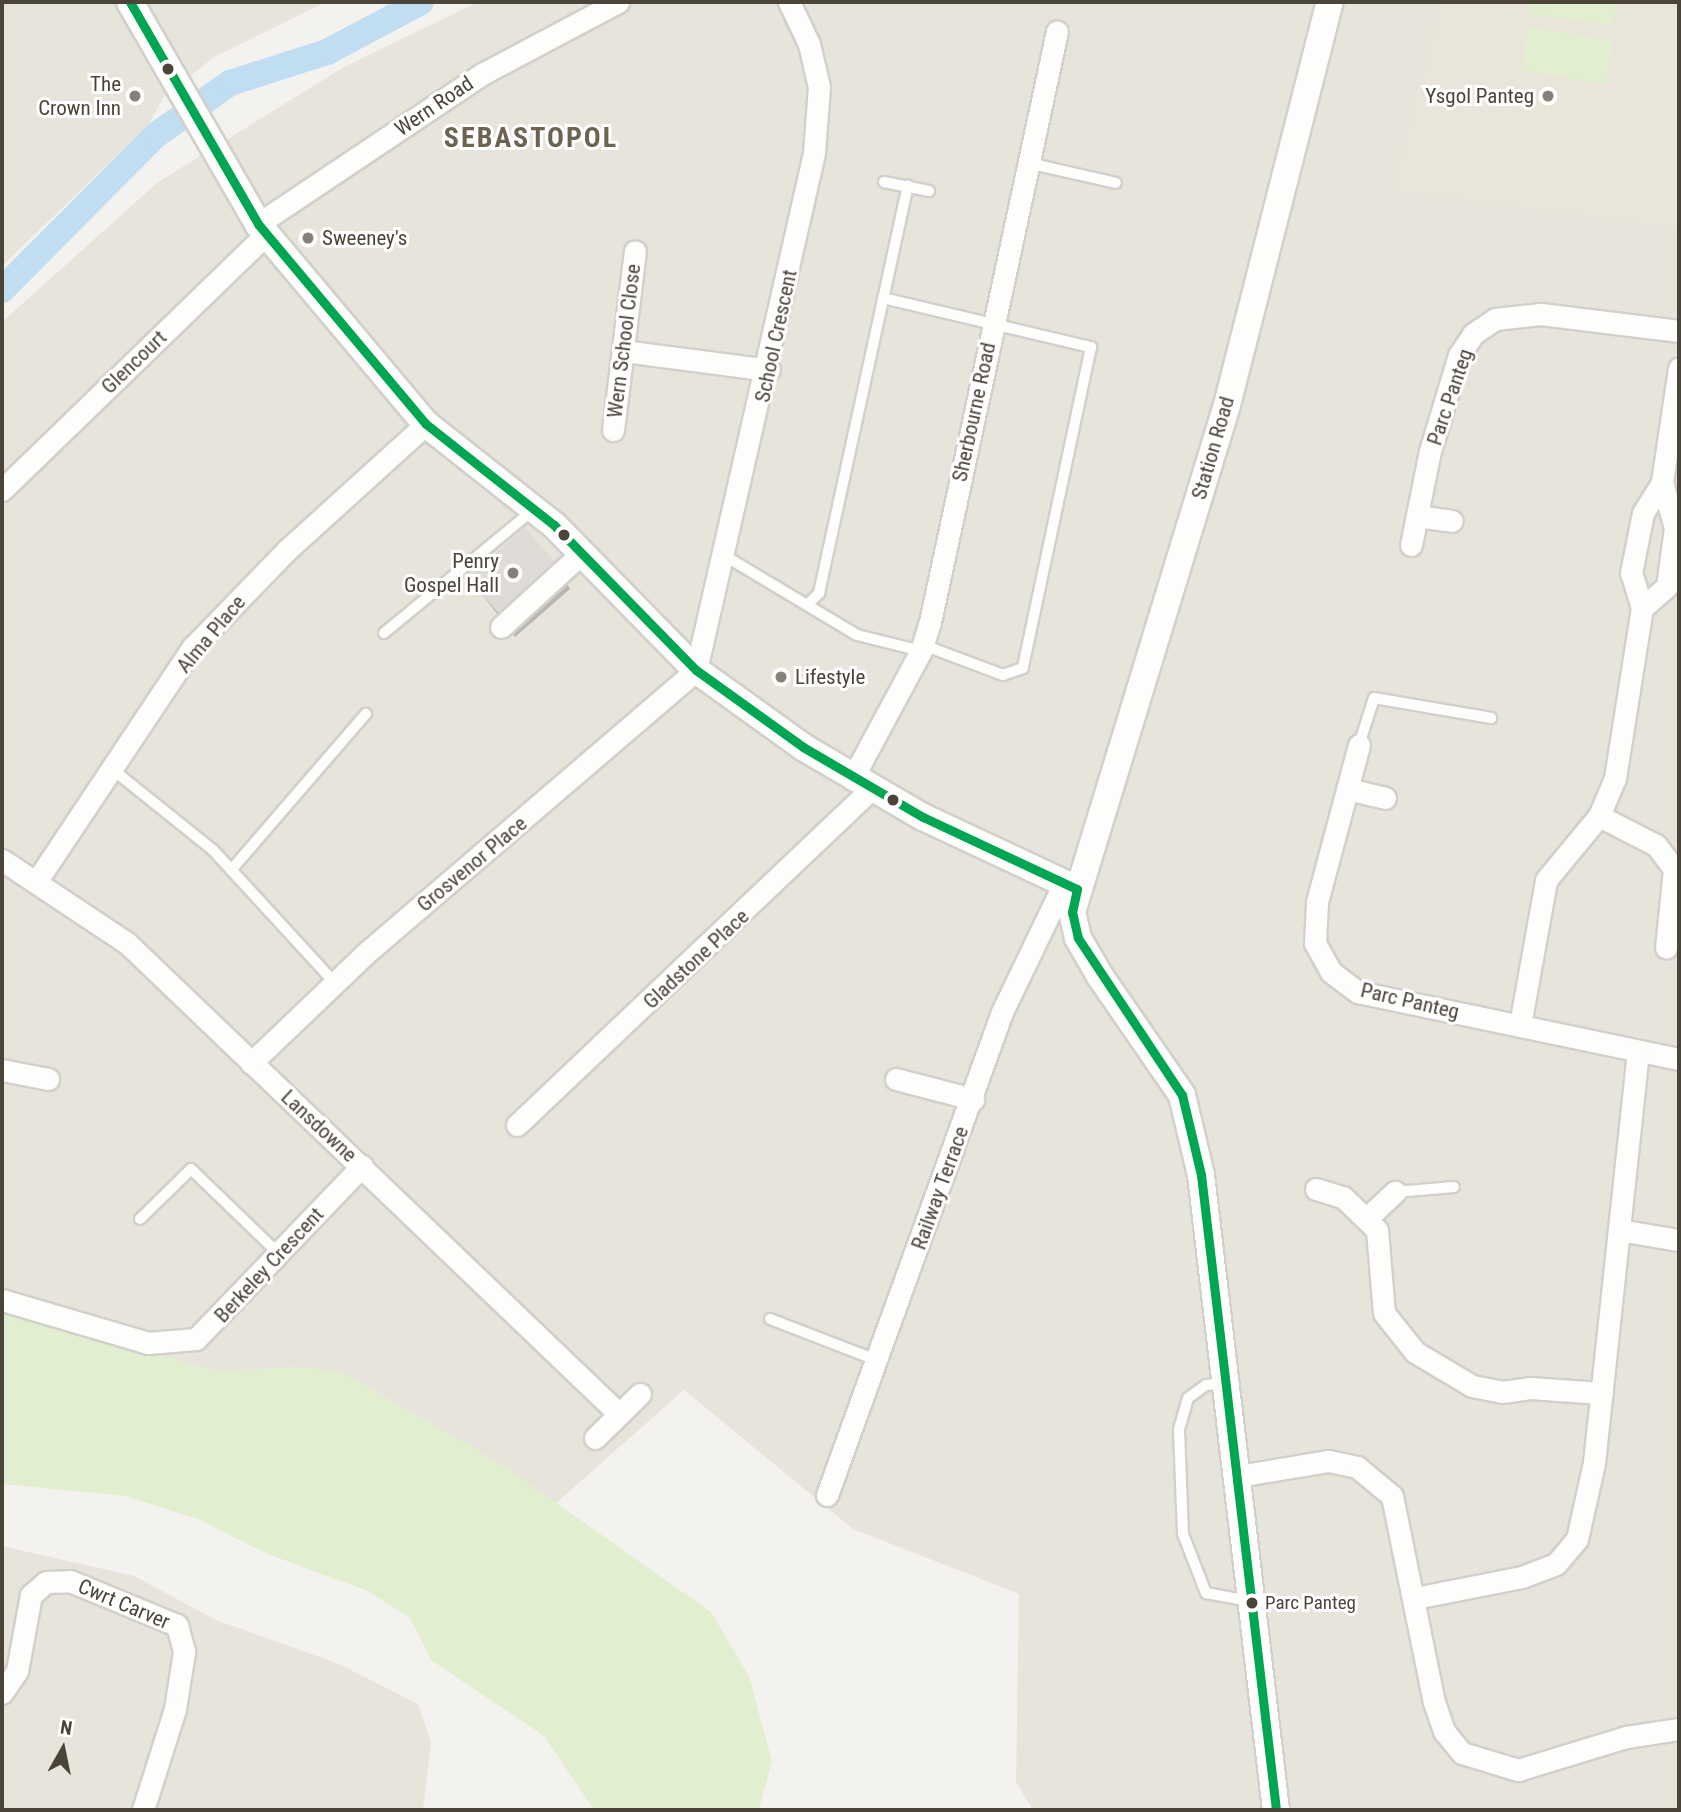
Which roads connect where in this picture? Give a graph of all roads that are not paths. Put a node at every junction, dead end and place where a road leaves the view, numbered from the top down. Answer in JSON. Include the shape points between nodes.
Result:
{"nodes":[{"id":1,"x":130,"y":2,"type":"edge"},
{"id":2,"x":618,"y":2,"type":"edge"},
{"id":3,"x":789,"y":2,"type":"edge"},
{"id":4,"x":1330,"y":2,"type":"edge"},
{"id":5,"x":1057,"y":31,"type":"dead end"},
{"id":6,"x":1028,"y":163,"type":"junction"},
{"id":7,"x":884,"y":182,"type":"dead end"},
{"id":8,"x":1116,"y":183,"type":"dead end"},
{"id":9,"x":908,"y":186,"type":"junction"},
{"id":10,"x":929,"y":191,"type":"dead end"},
{"id":11,"x":262,"y":229,"type":"junction"},
{"id":12,"x":635,"y":251,"type":"dead end"},
{"id":13,"x":883,"y":298,"type":"junction"},
{"id":14,"x":994,"y":321,"type":"junction"},
{"id":15,"x":1679,"y":331,"type":"edge"},
{"id":16,"x":622,"y":351,"type":"junction"},
{"id":17,"x":1679,"y":368,"type":"edge"},
{"id":18,"x":769,"y":370,"type":"junction"},
{"id":19,"x":426,"y":424,"type":"junction"},
{"id":20,"x":613,"y":430,"type":"dead end"},
{"id":21,"x":1662,"y":482,"type":"junction"},
{"id":22,"x":2,"y":490,"type":"edge"},
{"id":23,"x":536,"y":509,"type":"junction"},
{"id":24,"x":1417,"y":516,"type":"junction"},
{"id":25,"x":1452,"y":521,"type":"dead end"},
{"id":26,"x":1411,"y":545,"type":"dead end"},
{"id":27,"x":582,"y":553,"type":"junction"},
{"id":28,"x":725,"y":556,"type":"junction"},
{"id":29,"x":808,"y":604,"type":"junction"},
{"id":30,"x":1642,"y":608,"type":"junction"},
{"id":31,"x":501,"y":627,"type":"dead end"},
{"id":32,"x":384,"y":633,"type":"dead end"},
{"id":33,"x":922,"y":648,"type":"junction"},
{"id":34,"x":696,"y":670,"type":"junction"},
{"id":35,"x":366,"y":715,"type":"dead end"},
{"id":36,"x":1491,"y":718,"type":"dead end"},
{"id":37,"x":1359,"y":745,"type":"joint"},
{"id":38,"x":113,"y":769,"type":"junction"},
{"id":39,"x":862,"y":784,"type":"junction"},
{"id":40,"x":1347,"y":789,"type":"junction"},
{"id":41,"x":1385,"y":798,"type":"dead end"},
{"id":42,"x":1600,"y":816,"type":"junction"},
{"id":43,"x":2,"y":860,"type":"edge"},
{"id":44,"x":232,"y":869,"type":"junction"},
{"id":45,"x":37,"y":879,"type":"junction"},
{"id":46,"x":1070,"y":887,"type":"junction"},
{"id":47,"x":1666,"y":948,"type":"dead end"},
{"id":48,"x":335,"y":983,"type":"junction"},
{"id":49,"x":1520,"y":1025,"type":"junction"},
{"id":50,"x":1638,"y":1053,"type":"junction"},
{"id":51,"x":1679,"y":1059,"type":"edge"},
{"id":52,"x":251,"y":1063,"type":"junction"},
{"id":53,"x":2,"y":1070,"type":"edge"},
{"id":54,"x":48,"y":1079,"type":"dead end"},
{"id":55,"x":896,"y":1079,"type":"dead end"},
{"id":56,"x":972,"y":1099,"type":"junction"},
{"id":57,"x":517,"y":1125,"type":"dead end"},
{"id":58,"x":362,"y":1166,"type":"junction"},
{"id":59,"x":1454,"y":1187,"type":"dead end"},
{"id":60,"x":1316,"y":1189,"type":"dead end"},
{"id":61,"x":1395,"y":1192,"type":"joint"},
{"id":62,"x":1368,"y":1217,"type":"junction"},
{"id":63,"x":140,"y":1219,"type":"dead end"},
{"id":64,"x":1619,"y":1230,"type":"junction"},
{"id":65,"x":1679,"y":1240,"type":"edge"},
{"id":66,"x":279,"y":1255,"type":"junction"},
{"id":67,"x":2,"y":1300,"type":"edge"},
{"id":68,"x":770,"y":1319,"type":"dead end"},
{"id":69,"x":876,"y":1360,"type":"junction"},
{"id":70,"x":1226,"y":1383,"type":"junction"},
{"id":71,"x":1602,"y":1393,"type":"junction"},
{"id":72,"x":640,"y":1394,"type":"dead end"},
{"id":73,"x":619,"y":1414,"type":"junction"},
{"id":74,"x":595,"y":1438,"type":"dead end"},
{"id":75,"x":1238,"y":1476,"type":"junction"},
{"id":76,"x":827,"y":1495,"type":"dead end"},
{"id":77,"x":1415,"y":1598,"type":"junction"},
{"id":78,"x":1252,"y":1601,"type":"junction"},
{"id":79,"x":2,"y":1693,"type":"edge"},
{"id":80,"x":1679,"y":1729,"type":"edge"},
{"id":81,"x":143,"y":1810,"type":"edge"},
{"id":82,"x":1276,"y":1810,"type":"edge"}],
"edges":[{"from":1,"to":11,"type":"street"},
{"from":2,"to":11,"type":"street","name":"Wern Road","via":[[482,74]]},
{"from":3,"to":18,"type":"street","name":"School Crescent","via":[[809,44],[819,87],[814,153]]},
{"from":4,"to":46,"type":"street","name":"Station Road","via":[[1227,405]]},
{"from":5,"to":6,"type":"street","name":"Sherbourne Road"},
{"from":6,"to":8,"type":"lane"},
{"from":6,"to":14,"type":"street","name":"Sherbourne Road"},
{"from":7,"to":9,"type":"lane"},
{"from":9,"to":10,"type":"lane"},
{"from":9,"to":13,"type":"lane"},
{"from":11,"to":19,"type":"street"},
{"from":11,"to":22,"type":"street","name":"Glencourt"},
{"from":12,"to":16,"type":"street","name":"Wern School Close"},
{"from":13,"to":14,"type":"lane"},
{"from":13,"to":29,"type":"lane","via":[[820,593]]},
{"from":14,"to":33,"type":"street","name":"Sherbourne Road"},
{"from":14,"to":33,"type":"lane","via":[[1091,347],[1023,668],[1003,675]]},
{"from":15,"to":24,"type":"street","name":"Parc Panteg","via":[[1541,314],[1495,319],[1483,327],[1459,355]]},
{"from":16,"to":18,"type":"street"},
{"from":16,"to":20,"type":"street","name":"Wern School Close"},
{"from":17,"to":21,"type":"street"},
{"from":18,"to":28,"type":"street","name":"School Crescent"},
{"from":19,"to":23,"type":"street"},
{"from":19,"to":38,"type":"street","name":"Alma Place","via":[[287,550],[193,648]]},
{"from":21,"to":30,"type":"street","via":[[1643,513],[1631,573]]},
{"from":21,"to":30,"type":"street","via":[[1675,528],[1667,586]]},
{"from":23,"to":27,"type":"street"},
{"from":23,"to":32,"type":"lane"},
{"from":24,"to":25,"type":"street"},
{"from":24,"to":26,"type":"street","name":"Parc Panteg"},
{"from":27,"to":31,"type":"street"},
{"from":27,"to":34,"type":"street"},
{"from":28,"to":29,"type":"lane"},
{"from":28,"to":34,"type":"street","name":"School Crescent"},
{"from":29,"to":33,"type":"lane","via":[[857,635]]},
{"from":30,"to":42,"type":"street","via":[[1615,778]]},
{"from":33,"to":39,"type":"street","name":"Sherbourne Road"},
{"from":34,"to":39,"type":"street"},
{"from":34,"to":48,"type":"street","name":"Grosvenor Place"},
{"from":35,"to":44,"type":"lane"},
{"from":36,"to":37,"type":"lane","via":[[1374,698]]},
{"from":37,"to":40,"type":"street","name":"Parc Panteg"},
{"from":38,"to":44,"type":"lane"},
{"from":38,"to":45,"type":"street","name":"Alma Place"},
{"from":39,"to":46,"type":"street"},
{"from":39,"to":57,"type":"street","name":"Gladstone Place"},
{"from":40,"to":41,"type":"street"},
{"from":40,"to":49,"type":"street","name":"Parc Panteg","via":[[1318,902],[1315,943],[1331,972],[1358,992]]},
{"from":42,"to":47,"type":"street","via":[[1656,845],[1674,869]]},
{"from":42,"to":49,"type":"street","via":[[1546,880]]},
{"from":43,"to":45,"type":"street","name":"Lansdowne"},
{"from":44,"to":48,"type":"lane"},
{"from":45,"to":52,"type":"street","name":"Lansdowne","via":[[127,943]]},
{"from":46,"to":56,"type":"street","name":"Railway Terrace","via":[[1002,1012]]},
{"from":46,"to":70,"type":"street","name":"Station Road","via":[[1078,938],[1182,1095],[1201,1175]]},
{"from":48,"to":52,"type":"street","name":"Grosvenor Place"},
{"from":49,"to":50,"type":"street","name":"Parc Panteg"},
{"from":50,"to":51,"type":"street","name":"Parc Panteg"},
{"from":50,"to":64,"type":"street"},
{"from":52,"to":58,"type":"street","name":"Lansdowne"},
{"from":53,"to":54,"type":"street"},
{"from":55,"to":56,"type":"street"},
{"from":56,"to":69,"type":"street","name":"Railway Terrace"},
{"from":58,"to":66,"type":"street","name":"Berkeley Crescent"},
{"from":58,"to":73,"type":"street","name":"Lansdowne"},
{"from":59,"to":61,"type":"lane"},
{"from":60,"to":62,"type":"street","via":[[1343,1197]]},
{"from":61,"to":62,"type":"street"},
{"from":62,"to":71,"type":"street","via":[[1381,1256],[1384,1313],[1415,1352],[1472,1385],[1502,1392],[1540,1388]]},
{"from":63,"to":66,"type":"lane","via":[[191,1169]]},
{"from":64,"to":65,"type":"street"},
{"from":64,"to":71,"type":"street"},
{"from":66,"to":67,"type":"street","name":"Berkeley Crescent","via":[[218,1322],[196,1339],[173,1345]]},
{"from":68,"to":69,"type":"lane"},
{"from":69,"to":76,"type":"street","name":"Railway Terrace"},
{"from":70,"to":75,"type":"street","name":"Station Road"},
{"from":70,"to":78,"type":"lane","via":[[1206,1385],[1185,1409],[1179,1430],[1183,1534],[1206,1593]]},
{"from":71,"to":77,"type":"street","via":[[1588,1510],[1577,1539],[1556,1564]]},
{"from":72,"to":73,"type":"street"},
{"from":73,"to":74,"type":"street"},
{"from":75,"to":77,"type":"street","via":[[1329,1461],[1357,1467],[1378,1480],[1398,1514]]},
{"from":75,"to":78,"type":"street","name":"Station Road"},
{"from":77,"to":80,"type":"street","via":[[1434,1702],[1444,1731],[1462,1753],[1518,1770],[1626,1737]]},
{"from":78,"to":82,"type":"street","name":"Station Road"},
{"from":79,"to":81,"type":"street","name":"Cwrt Carver","via":[[17,1671],[31,1595],[46,1582],[70,1581],[177,1625],[184,1652],[175,1709]]}]}
